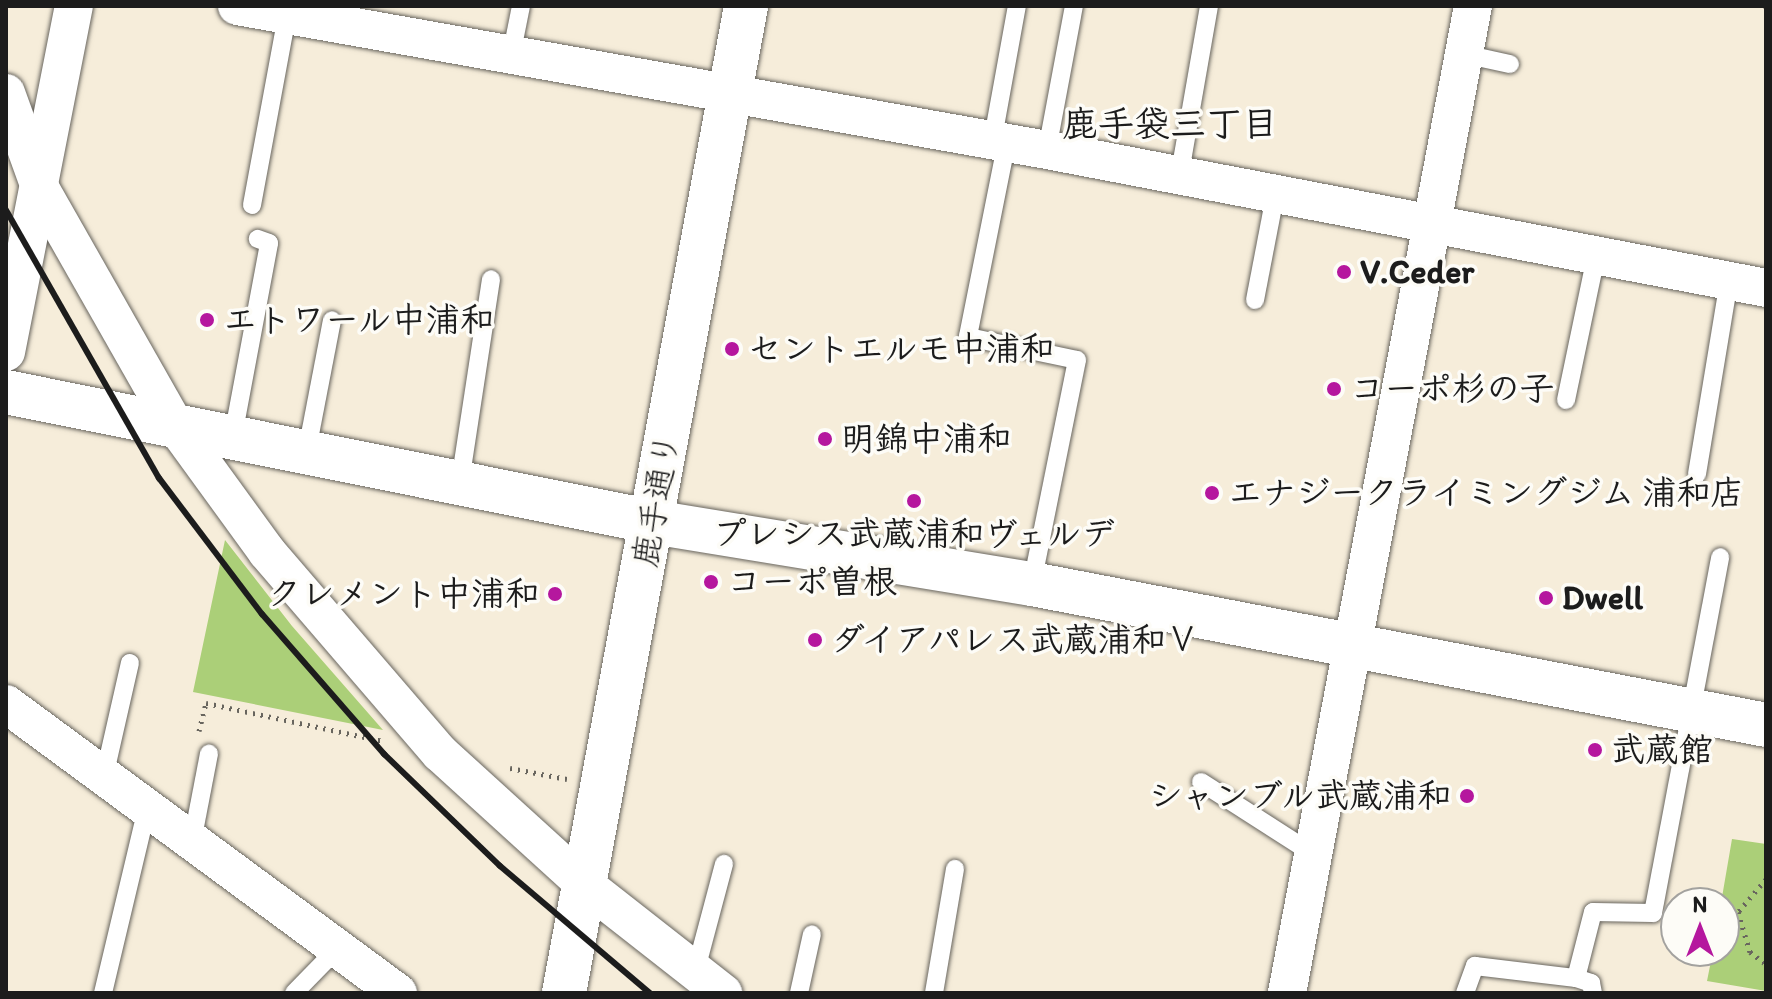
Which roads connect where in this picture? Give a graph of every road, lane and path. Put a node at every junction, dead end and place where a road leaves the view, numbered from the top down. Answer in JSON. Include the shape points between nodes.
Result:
{"nodes":[{"id":1,"x":74,"y":6,"type":"edge"},
{"id":2,"x":237,"y":6,"type":"edge"},
{"id":3,"x":521,"y":6,"type":"edge"},
{"id":4,"x":746,"y":6,"type":"edge"},
{"id":5,"x":1017,"y":6,"type":"edge"},
{"id":6,"x":1074,"y":6,"type":"edge"},
{"id":7,"x":1209,"y":6,"type":"edge"},
{"id":8,"x":1473,"y":6,"type":"edge"},
{"id":9,"x":287,"y":16,"type":"junction"},
{"id":10,"x":353,"y":16,"type":"edge"},
{"id":11,"x":1464,"y":54,"type":"junction"},
{"id":12,"x":511,"y":56,"type":"junction"},
{"id":13,"x":1510,"y":64,"type":"dead end"},
{"id":14,"x":6,"y":93,"type":"edge"},
{"id":15,"x":729,"y":93,"type":"junction"},
{"id":16,"x":999,"y":144,"type":"junction"},
{"id":17,"x":1047,"y":150,"type":"junction"},
{"id":18,"x":1179,"y":178,"type":"junction"},
{"id":19,"x":41,"y":190,"type":"junction"},
{"id":20,"x":1275,"y":196,"type":"junction"},
{"id":21,"x":252,"y":205,"type":"dead end"},
{"id":22,"x":1432,"y":226,"type":"junction"},
{"id":23,"x":258,"y":239,"type":"dead end"},
{"id":24,"x":1596,"y":256,"type":"junction"},
{"id":25,"x":491,"y":279,"type":"dead end"},
{"id":26,"x":1729,"y":281,"type":"junction"},
{"id":27,"x":1766,"y":288,"type":"edge"},
{"id":28,"x":1255,"y":300,"type":"dead end"},
{"id":29,"x":332,"y":320,"type":"dead end"},
{"id":30,"x":6,"y":352,"type":"edge"},
{"id":31,"x":6,"y":392,"type":"edge"},
{"id":32,"x":1566,"y":400,"type":"dead end"},
{"id":33,"x":174,"y":424,"type":"junction"},
{"id":34,"x":233,"y":436,"type":"junction"},
{"id":35,"x":307,"y":450,"type":"junction"},
{"id":36,"x":1697,"y":474,"type":"dead end"},
{"id":37,"x":460,"y":482,"type":"junction"},
{"id":38,"x":653,"y":522,"type":"junction"},
{"id":39,"x":1720,"y":557,"type":"dead end"},
{"id":40,"x":1032,"y":584,"type":"junction"},
{"id":41,"x":1352,"y":648,"type":"junction"},
{"id":42,"x":130,"y":663,"type":"dead end"},
{"id":43,"x":6,"y":704,"type":"edge"},
{"id":44,"x":1690,"y":711,"type":"junction"},
{"id":45,"x":1766,"y":725,"type":"edge"},
{"id":46,"x":203,"y":750,"type":"joint"},
{"id":47,"x":440,"y":753,"type":"junction"},
{"id":48,"x":500,"y":766,"type":"dead end"},
{"id":49,"x":104,"y":777,"type":"junction"},
{"id":50,"x":1201,"y":782,"type":"dead end"},
{"id":51,"x":603,"y":787,"type":"junction"},
{"id":52,"x":147,"y":808,"type":"junction"},
{"id":53,"x":192,"y":842,"type":"junction"},
{"id":54,"x":1313,"y":854,"type":"junction"},
{"id":55,"x":724,"y":864,"type":"dead end"},
{"id":56,"x":955,"y":869,"type":"dead end"},
{"id":57,"x":1766,"y":879,"type":"edge"},
{"id":58,"x":584,"y":884,"type":"junction"},
{"id":59,"x":812,"y":934,"type":"dead end"},
{"id":60,"x":337,"y":949,"type":"junction"},
{"id":61,"x":1766,"y":964,"type":"edge"},
{"id":62,"x":1576,"y":978,"type":"junction"},
{"id":63,"x":709,"y":983,"type":"edge"},
{"id":64,"x":103,"y":993,"type":"edge"},
{"id":65,"x":294,"y":993,"type":"edge"},
{"id":66,"x":398,"y":993,"type":"edge"},
{"id":67,"x":564,"y":993,"type":"edge"},
{"id":68,"x":799,"y":993,"type":"edge"},
{"id":69,"x":934,"y":993,"type":"edge"},
{"id":70,"x":1287,"y":993,"type":"edge"},
{"id":71,"x":1465,"y":993,"type":"edge"},
{"id":72,"x":1593,"y":993,"type":"edge"}],
"edges":[{"from":1,"to":19,"type":"street"},
{"from":2,"to":9,"type":"street"},
{"from":3,"to":12,"type":"lane"},
{"from":4,"to":15,"type":"street","name":"鹿手通り"},
{"from":5,"to":16,"type":"lane"},
{"from":6,"to":17,"type":"lane"},
{"from":7,"to":18,"type":"lane"},
{"from":8,"to":11,"type":"street"},
{"from":9,"to":10,"type":"street"},
{"from":9,"to":21,"type":"lane"},
{"from":10,"to":12,"type":"street"},
{"from":11,"to":13,"type":"lane"},
{"from":11,"to":22,"type":"street"},
{"from":12,"to":15,"type":"street"},
{"from":14,"to":19,"type":"street"},
{"from":15,"to":16,"type":"street"},
{"from":15,"to":38,"type":"street","name":"鹿手通り"},
{"from":16,"to":17,"type":"street"},
{"from":16,"to":40,"type":"lane","via":[[968,337],[1077,360]]},
{"from":17,"to":18,"type":"street"},
{"from":18,"to":20,"type":"street"},
{"from":19,"to":30,"type":"street"},
{"from":19,"to":33,"type":"street"},
{"from":20,"to":22,"type":"street"},
{"from":20,"to":28,"type":"lane"},
{"from":22,"to":24,"type":"street"},
{"from":22,"to":41,"type":"street"},
{"from":23,"to":34,"type":"lane","via":[[269,243]]},
{"from":24,"to":26,"type":"street"},
{"from":24,"to":32,"type":"lane"},
{"from":25,"to":37,"type":"lane"},
{"from":26,"to":27,"type":"street"},
{"from":26,"to":36,"type":"lane"},
{"from":29,"to":35,"type":"lane"},
{"from":31,"to":33,"type":"street"},
{"from":33,"to":34,"type":"street"},
{"from":33,"to":47,"type":"street","via":[[267,552]]},
{"from":34,"to":35,"type":"street"},
{"from":35,"to":37,"type":"street"},
{"from":37,"to":38,"type":"street"},
{"from":38,"to":40,"type":"street"},
{"from":38,"to":51,"type":"street","name":"鹿手通り"},
{"from":39,"to":44,"type":"lane"},
{"from":40,"to":41,"type":"street"},
{"from":41,"to":44,"type":"street"},
{"from":41,"to":54,"type":"street"},
{"from":42,"to":49,"type":"lane"},
{"from":43,"to":49,"type":"street"},
{"from":44,"to":45,"type":"street"},
{"from":44,"to":62,"type":"lane","via":[[1653,913],[1593,912]]},
{"from":46,"to":47,"type":"path","via":[[206,703]]},
{"from":46,"to":53,"type":"lane"},
{"from":47,"to":58,"type":"street"},
{"from":48,"to":51,"type":"path"},
{"from":49,"to":52,"type":"street"},
{"from":50,"to":54,"type":"lane"},
{"from":51,"to":58,"type":"street","name":"鹿手通り"},
{"from":52,"to":53,"type":"street"},
{"from":52,"to":64,"type":"lane"},
{"from":53,"to":60,"type":"street"},
{"from":54,"to":70,"type":"street"},
{"from":55,"to":63,"type":"lane"},
{"from":56,"to":69,"type":"lane"},
{"from":57,"to":61,"type":"path","via":[[1738,912],[1750,952]]},
{"from":58,"to":63,"type":"street"},
{"from":58,"to":67,"type":"street","name":"鹿手通り"},
{"from":59,"to":68,"type":"lane"},
{"from":60,"to":65,"type":"lane"},
{"from":60,"to":66,"type":"street"},
{"from":62,"to":71,"type":"lane","via":[[1475,966]]},
{"from":62,"to":72,"type":"lane","via":[[1591,983]]}]}
